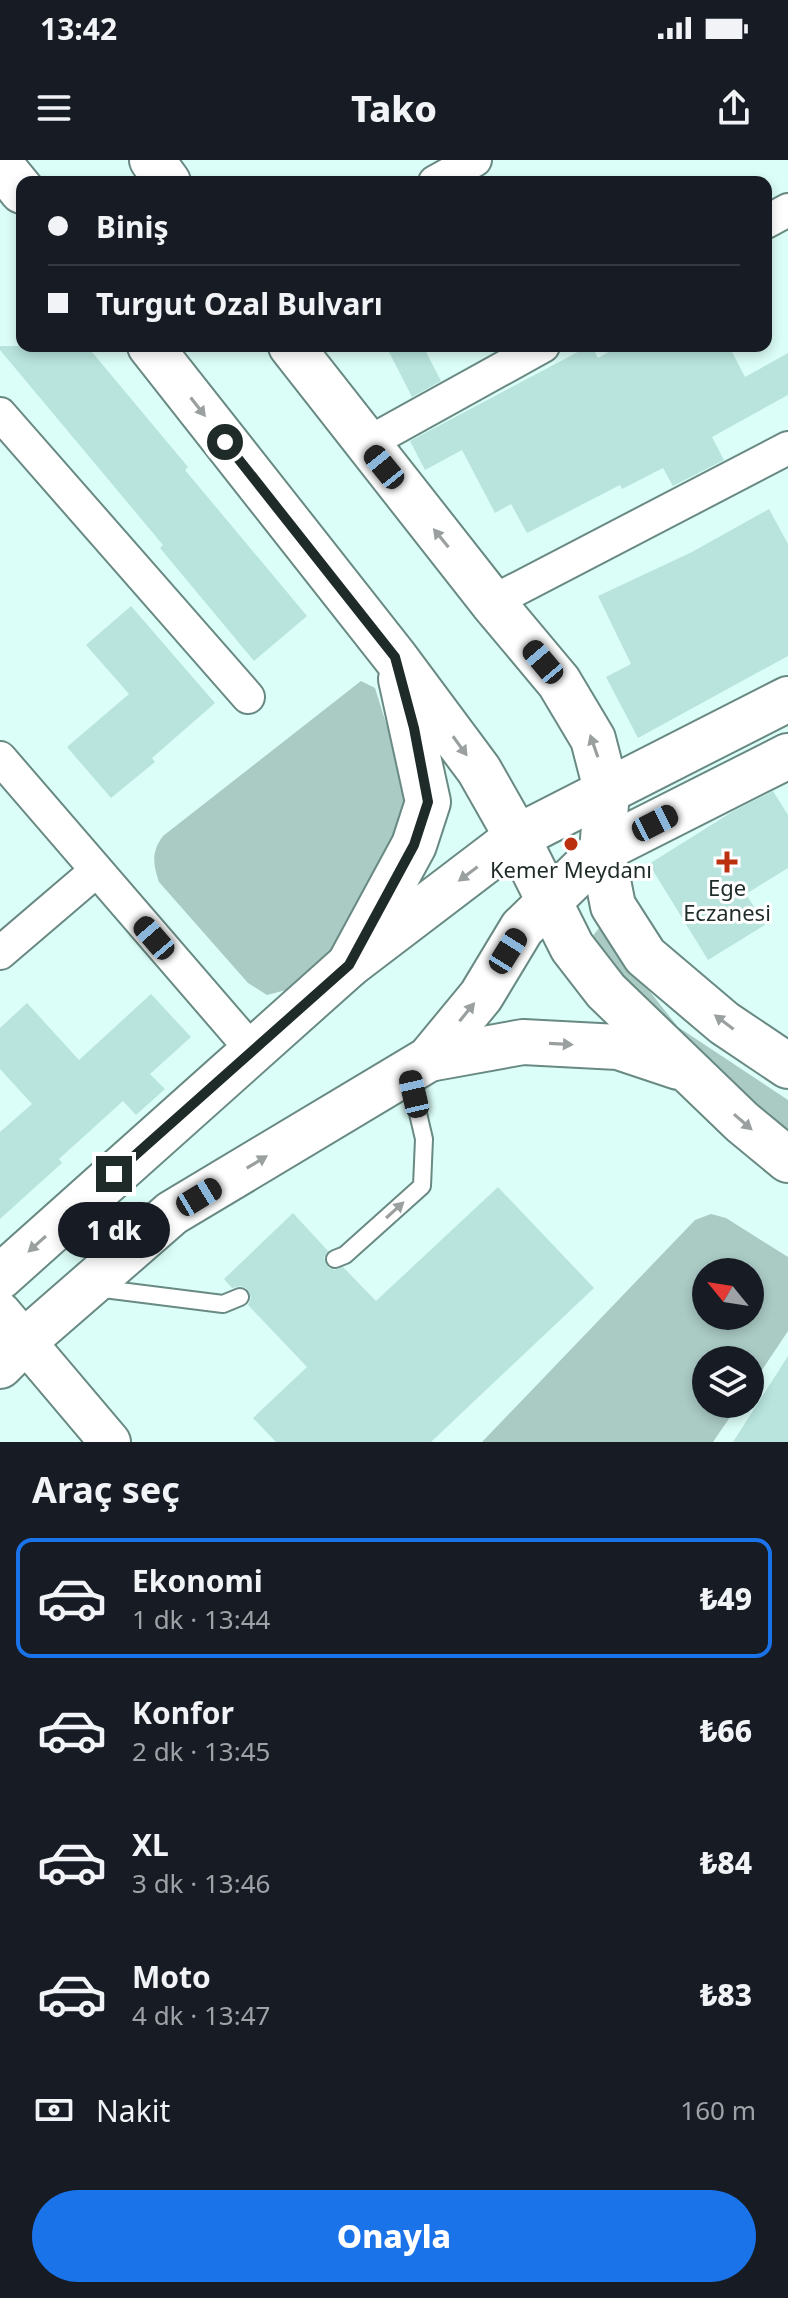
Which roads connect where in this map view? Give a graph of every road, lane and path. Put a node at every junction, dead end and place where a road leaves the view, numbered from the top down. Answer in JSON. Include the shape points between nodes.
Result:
{"nodes":[{"id":1,"x":475,"y":160,"type":"edge"},
{"id":2,"x":0,"y":164,"type":"edge"},
{"id":3,"x":446,"y":176,"type":"edge"},
{"id":4,"x":16,"y":184,"type":"edge"},
{"id":5,"x":155,"y":352,"type":"edge"},
{"id":6,"x":296,"y":352,"type":"edge"},
{"id":7,"x":532,"y":352,"type":"edge"},
{"id":8,"x":0,"y":414,"type":"edge"},
{"id":9,"x":366,"y":444,"type":"junction"},
{"id":10,"x":788,"y":448,"type":"edge"},
{"id":11,"x":492,"y":602,"type":"junction"},
{"id":12,"x":395,"y":657,"type":"junction"},
{"id":13,"x":248,"y":697,"type":"dead end"},
{"id":14,"x":788,"y":699,"type":"edge"},
{"id":15,"x":788,"y":756,"type":"edge"},
{"id":16,"x":0,"y":758,"type":"edge"},
{"id":17,"x":607,"y":793,"type":"junction"},
{"id":18,"x":517,"y":837,"type":"junction"},
{"id":19,"x":602,"y":850,"type":"junction"},
{"id":20,"x":96,"y":871,"type":"junction"},
{"id":21,"x":549,"y":901,"type":"junction"},
{"id":22,"x":0,"y":953,"type":"edge"},
{"id":23,"x":349,"y":965,"type":"junction"},
{"id":24,"x":252,"y":1050,"type":"junction"},
{"id":25,"x":419,"y":1065,"type":"junction"},
{"id":26,"x":788,"y":1066,"type":"edge"},
{"id":27,"x":688,"y":1071,"type":"junction"},
{"id":28,"x":788,"y":1160,"type":"edge"},
{"id":29,"x":335,"y":1259,"type":"dead end"},
{"id":30,"x":0,"y":1277,"type":"edge"},
{"id":31,"x":87,"y":1287,"type":"junction"},
{"id":32,"x":240,"y":1297,"type":"dead end"},
{"id":33,"x":9,"y":1339,"type":"edge"},
{"id":34,"x":110,"y":1442,"type":"edge"}],
"edges":[{"from":1,"to":3,"type":"street"},
{"from":2,"to":4,"type":"main road"},
{"from":5,"to":12,"type":"main road","one_way":true},
{"from":6,"to":9,"type":"main road"},
{"from":7,"to":9,"type":"street"},
{"from":8,"to":13,"type":"street"},
{"from":11,"to":9,"type":"main road","one_way":true},
{"from":10,"to":11,"type":"street"},
{"from":17,"to":11,"type":"main road","one_way":true,"via":[[593,739],[559,682]]},
{"from":12,"to":18,"type":"main road","one_way":true,"via":[[479,770]]},
{"from":12,"to":23,"type":"main road","via":[[428,802],[414,845]]},
{"from":14,"to":17,"type":"main road"},
{"from":15,"to":19,"type":"main road"},
{"from":16,"to":20,"type":"street"},
{"from":17,"to":18,"type":"main road"},
{"from":17,"to":19,"type":"main road"},
{"from":18,"to":21,"type":"main road"},
{"from":18,"to":23,"type":"main road","one_way":true},
{"from":19,"to":21,"type":"main road"},
{"from":26,"to":19,"type":"main road","one_way":true,"via":[[724,1023],[645,956],[613,906]]},
{"from":20,"to":22,"type":"street"},
{"from":20,"to":24,"type":"street"},
{"from":25,"to":21,"type":"main road","one_way":true,"via":[[481,996],[522,928]]},
{"from":21,"to":27,"type":"main road","via":[[572,947],[606,991]]},
{"from":23,"to":24,"type":"main road"},
{"from":24,"to":30,"type":"main road","one_way":true},
{"from":25,"to":27,"type":"main road","one_way":true,"via":[[523,1042],[618,1047]]},
{"from":29,"to":25,"type":"lane","one_way":true,"via":[[422,1186]]},
{"from":31,"to":25,"type":"main road","one_way":true,"via":[[172,1213]]},
{"from":27,"to":28,"type":"main road","one_way":true},
{"from":31,"to":32,"type":"lane","via":[[223,1304]]},
{"from":31,"to":33,"type":"main road"},
{"from":33,"to":34,"type":"street"}]}
